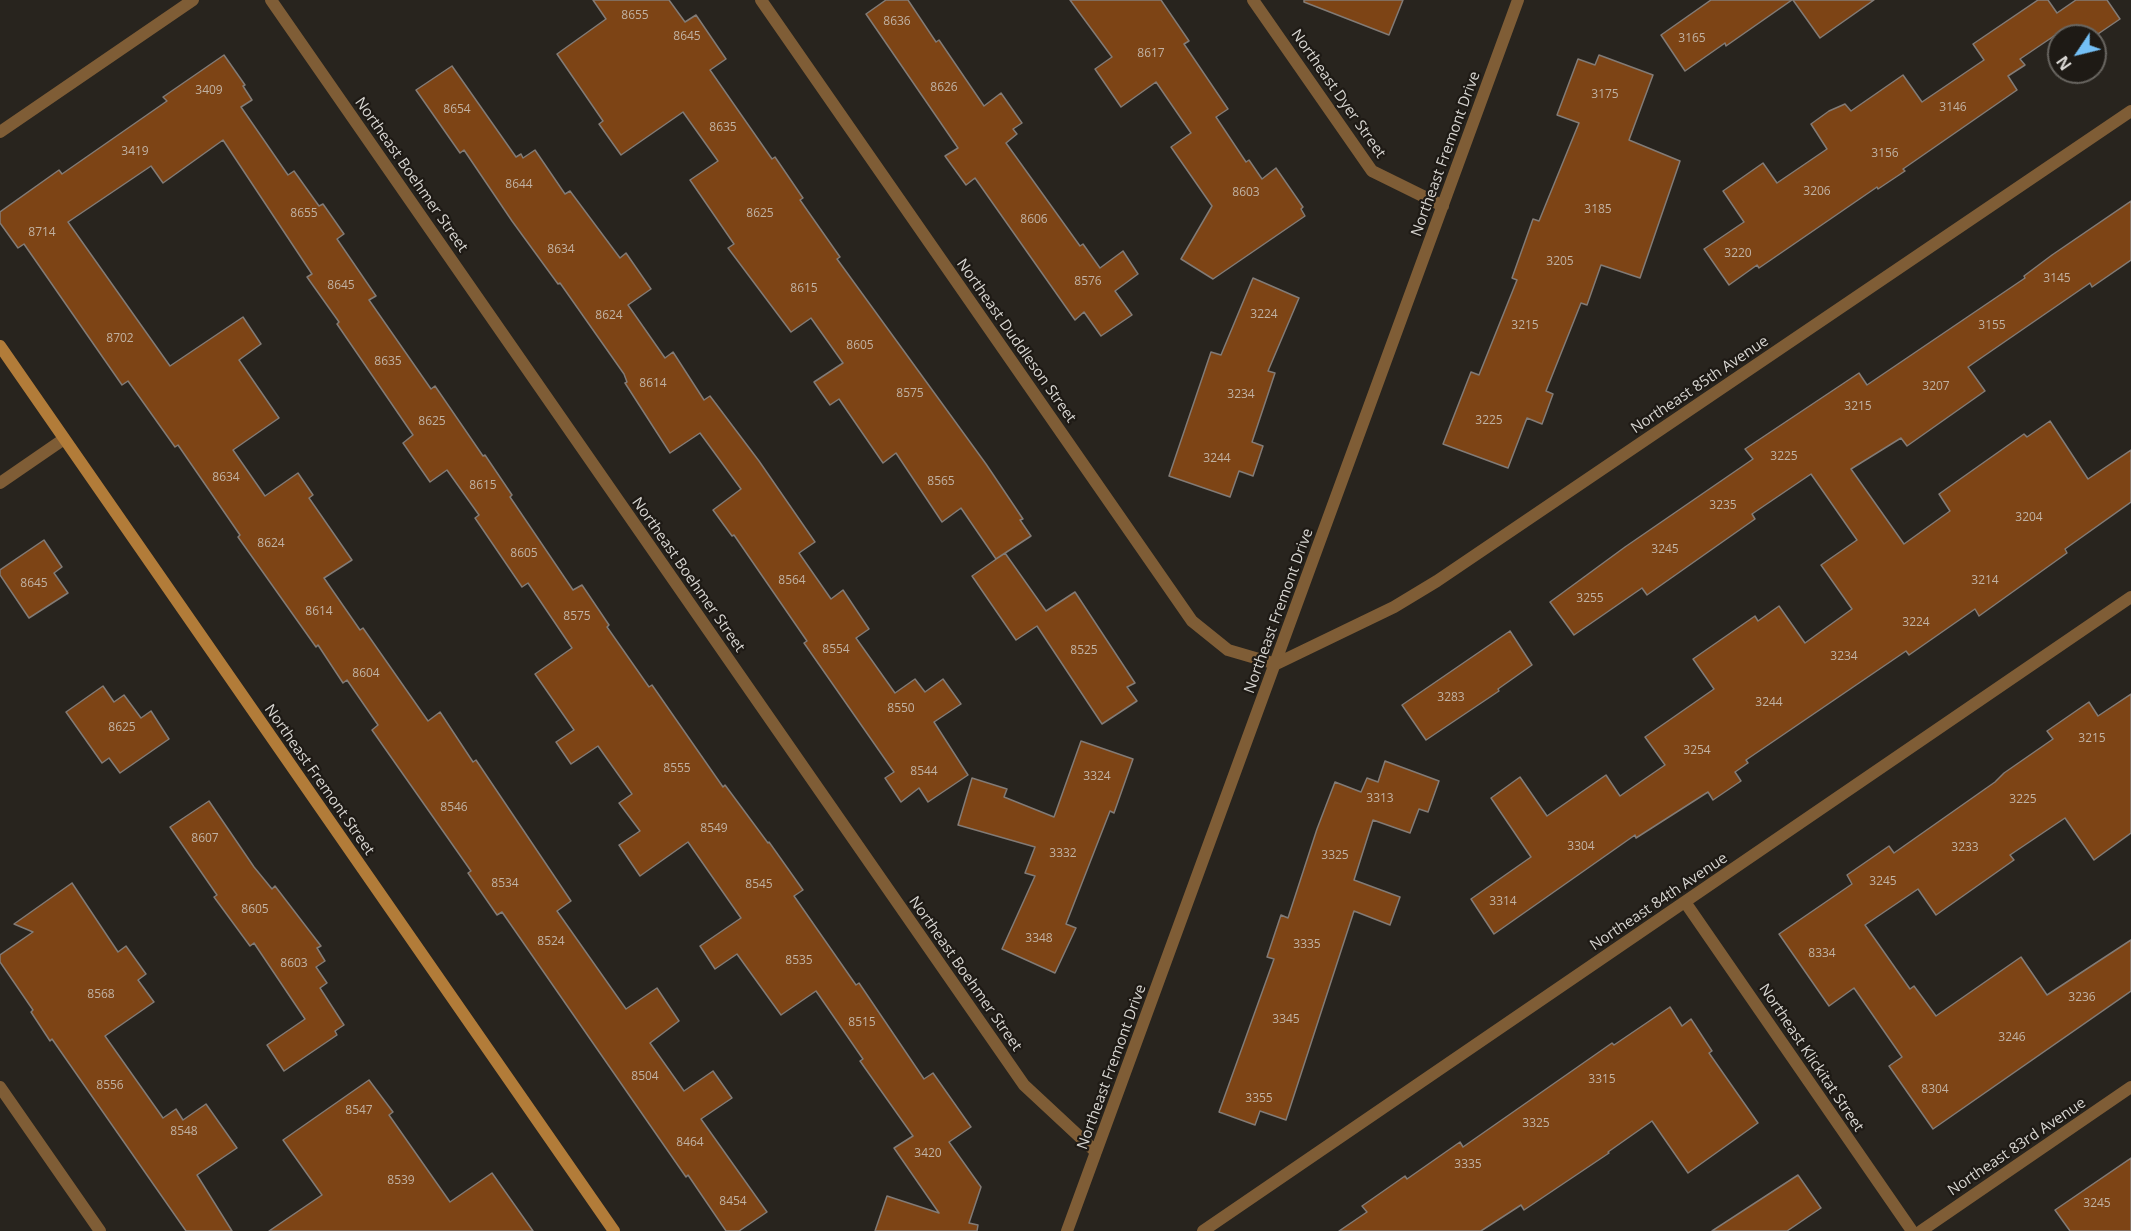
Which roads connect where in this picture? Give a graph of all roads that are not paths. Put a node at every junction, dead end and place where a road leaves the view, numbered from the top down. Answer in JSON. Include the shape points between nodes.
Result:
{"nodes":[{"id":1,"x":193,"y":0,"type":"edge"},
{"id":2,"x":271,"y":0,"type":"edge"},
{"id":3,"x":761,"y":0,"type":"edge"},
{"id":4,"x":1253,"y":0,"type":"edge"},
{"id":5,"x":1518,"y":0,"type":"edge"},
{"id":6,"x":2131,"y":111,"type":"edge"},
{"id":7,"x":0,"y":132,"type":"edge"},
{"id":8,"x":1443,"y":206,"type":"junction"},
{"id":9,"x":0,"y":346,"type":"edge"},
{"id":10,"x":64,"y":439,"type":"junction"},
{"id":11,"x":0,"y":483,"type":"edge"},
{"id":12,"x":2131,"y":597,"type":"edge"},
{"id":13,"x":1275,"y":664,"type":"junction"},
{"id":14,"x":1686,"y":902,"type":"junction"},
{"id":15,"x":0,"y":1088,"type":"edge"},
{"id":16,"x":2131,"y":1088,"type":"edge"},
{"id":17,"x":1096,"y":1152,"type":"junction"},
{"id":18,"x":100,"y":1231,"type":"edge"},
{"id":19,"x":614,"y":1231,"type":"edge"},
{"id":20,"x":1066,"y":1231,"type":"edge"},
{"id":21,"x":1203,"y":1231,"type":"edge"},
{"id":22,"x":1912,"y":1231,"type":"edge"},
{"id":23,"x":1920,"y":1231,"type":"edge"}],
"edges":[{"from":1,"to":7,"type":"street"},
{"from":2,"to":17,"type":"street","name":"Northeast Boehmer Street","via":[[1024,1085]]},
{"from":3,"to":13,"type":"street","name":"Northeast Duddleson Street","via":[[1192,621],[1228,650]]},
{"from":4,"to":8,"type":"street","name":"Northeast Dyer Street","via":[[1372,171]]},
{"from":5,"to":8,"type":"street","name":"Northeast Fremont Drive"},
{"from":6,"to":13,"type":"street","name":"Northeast 85th Avenue","via":[[1437,581],[1394,607]]},
{"from":8,"to":13,"type":"street","name":"Northeast Fremont Drive"},
{"from":9,"to":10,"type":"street","name":"Northeast Fremont Street"},
{"from":10,"to":11,"type":"street"},
{"from":10,"to":19,"type":"street","name":"Northeast Fremont Street"},
{"from":12,"to":14,"type":"street","name":"Northeast 84th Avenue"},
{"from":13,"to":17,"type":"street","name":"Northeast Fremont Drive"},
{"from":14,"to":21,"type":"street","name":"Northeast 84th Avenue"},
{"from":14,"to":22,"type":"street","name":"Northeast Klickitat Street"},
{"from":15,"to":18,"type":"street"},
{"from":16,"to":23,"type":"street","name":"Northeast 83rd Avenue"},
{"from":17,"to":20,"type":"street","name":"Northeast Fremont Drive"}]}
